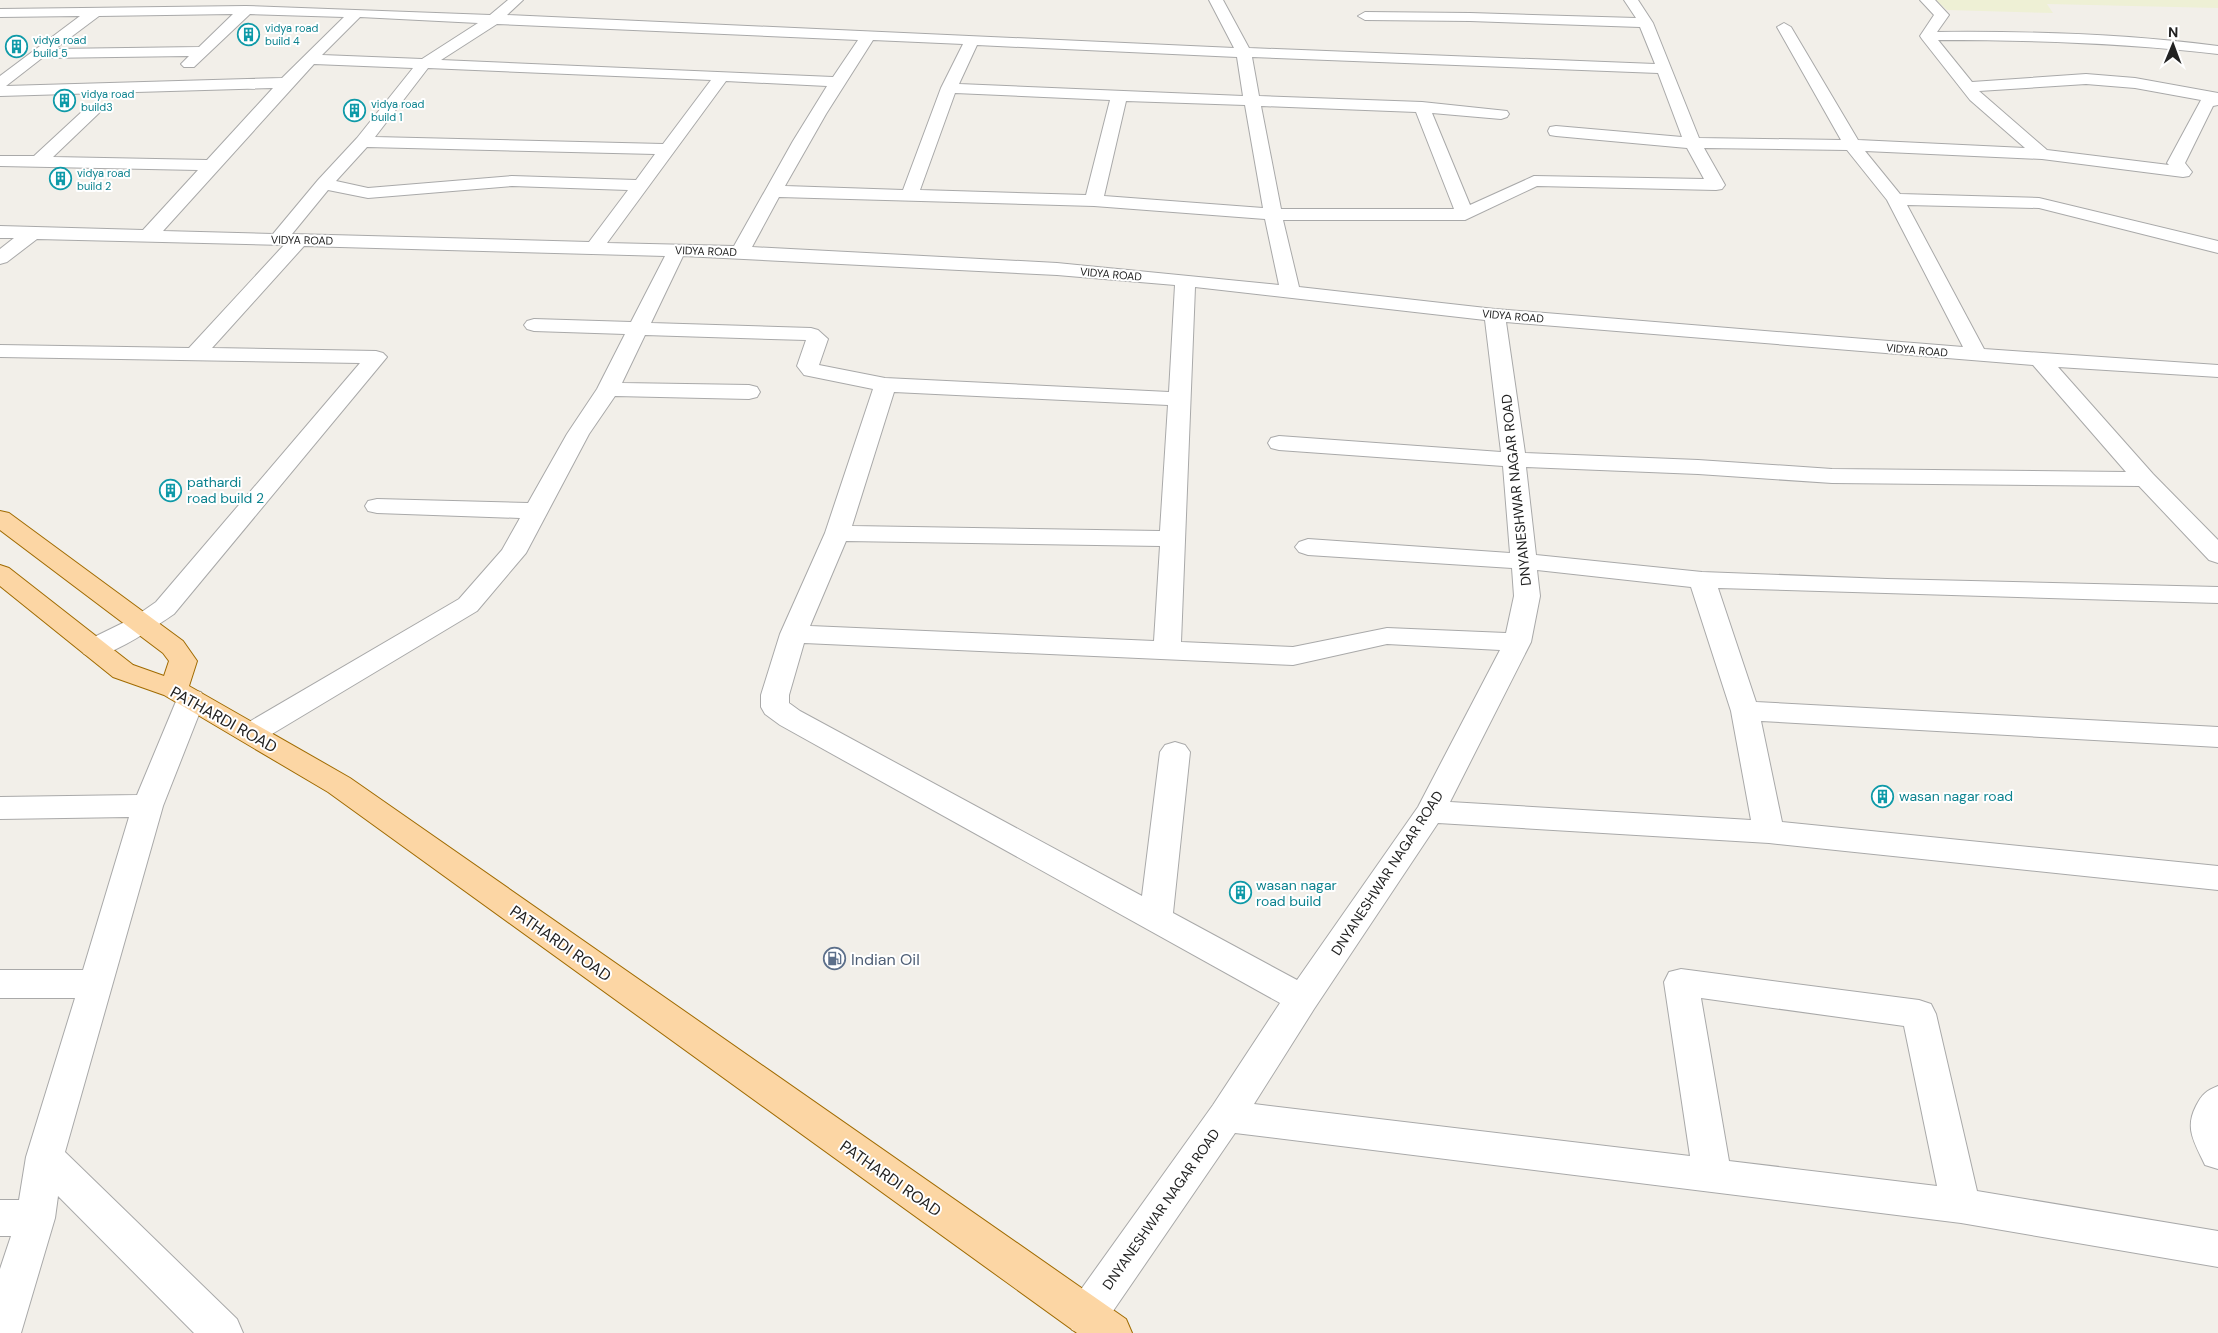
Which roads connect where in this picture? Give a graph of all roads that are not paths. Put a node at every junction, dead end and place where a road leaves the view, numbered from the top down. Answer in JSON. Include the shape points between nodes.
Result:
{"nodes":[{"id":1,"x":59,"y":0,"type":"edge"},
{"id":2,"x":160,"y":0,"type":"edge"},
{"id":3,"x":516,"y":0,"type":"edge"},
{"id":4,"x":1216,"y":0,"type":"edge"},
{"id":5,"x":1356,"y":0,"type":"edge"},
{"id":6,"x":1631,"y":0,"type":"edge"},
{"id":7,"x":1927,"y":0,"type":"edge"},
{"id":8,"x":141,"y":10,"type":"junction"},
{"id":9,"x":246,"y":10,"type":"junction"},
{"id":10,"x":95,"y":12,"type":"junction"},
{"id":11,"x":0,"y":13,"type":"edge"},
{"id":12,"x":31,"y":13,"type":"junction"},
{"id":13,"x":356,"y":13,"type":"junction"},
{"id":14,"x":1365,"y":16,"type":"junction"},
{"id":15,"x":494,"y":19,"type":"junction"},
{"id":16,"x":1646,"y":23,"type":"junction"},
{"id":17,"x":1784,"y":27,"type":"dead end"},
{"id":18,"x":869,"y":35,"type":"junction"},
{"id":19,"x":1927,"y":36,"type":"junction"},
{"id":20,"x":973,"y":39,"type":"junction"},
{"id":21,"x":2218,"y":50,"type":"edge"},
{"id":22,"x":201,"y":51,"type":"junction"},
{"id":23,"x":1243,"y":51,"type":"junction"},
{"id":24,"x":38,"y":54,"type":"junction"},
{"id":25,"x":308,"y":59,"type":"junction"},
{"id":26,"x":1388,"y":59,"type":"junction"},
{"id":27,"x":423,"y":65,"type":"junction"},
{"id":28,"x":1662,"y":68,"type":"junction"},
{"id":29,"x":722,"y":76,"type":"junction"},
{"id":30,"x":838,"y":82,"type":"junction"},
{"id":31,"x":0,"y":83,"type":"edge"},
{"id":32,"x":286,"y":83,"type":"junction"},
{"id":33,"x":166,"y":87,"type":"junction"},
{"id":34,"x":1968,"y":87,"type":"junction"},
{"id":35,"x":949,"y":88,"type":"junction"},
{"id":36,"x":0,"y":90,"type":"edge"},
{"id":37,"x":1120,"y":96,"type":"junction"},
{"id":38,"x":2218,"y":99,"type":"edge"},
{"id":39,"x":1252,"y":101,"type":"junction"},
{"id":40,"x":1422,"y":108,"type":"junction"},
{"id":41,"x":93,"y":110,"type":"dead end"},
{"id":42,"x":1501,"y":114,"type":"dead end"},
{"id":43,"x":1556,"y":131,"type":"dead end"},
{"id":44,"x":363,"y":142,"type":"junction"},
{"id":45,"x":1693,"y":143,"type":"junction"},
{"id":46,"x":1852,"y":145,"type":"junction"},
{"id":47,"x":666,"y":150,"type":"junction"},
{"id":48,"x":2042,"y":154,"type":"junction"},
{"id":49,"x":0,"y":161,"type":"edge"},
{"id":50,"x":38,"y":162,"type":"junction"},
{"id":51,"x":212,"y":166,"type":"junction"},
{"id":52,"x":324,"y":184,"type":"junction"},
{"id":53,"x":641,"y":185,"type":"junction"},
{"id":54,"x":773,"y":192,"type":"junction"},
{"id":55,"x":910,"y":194,"type":"junction"},
{"id":56,"x":1895,"y":199,"type":"junction"},
{"id":57,"x":1094,"y":201,"type":"junction"},
{"id":58,"x":1273,"y":214,"type":"junction"},
{"id":59,"x":1465,"y":215,"type":"junction"},
{"id":60,"x":0,"y":232,"type":"edge"},
{"id":61,"x":32,"y":233,"type":"junction"},
{"id":62,"x":148,"y":236,"type":"junction"},
{"id":63,"x":278,"y":240,"type":"junction"},
{"id":64,"x":299,"y":240,"type":"junction"},
{"id":65,"x":2218,"y":247,"type":"edge"},
{"id":66,"x":594,"y":248,"type":"junction"},
{"id":67,"x":678,"y":250,"type":"junction"},
{"id":68,"x":740,"y":252,"type":"junction"},
{"id":69,"x":0,"y":258,"type":"edge"},
{"id":70,"x":1185,"y":280,"type":"junction"},
{"id":71,"x":1290,"y":292,"type":"junction"},
{"id":72,"x":1494,"y":315,"type":"junction"},
{"id":73,"x":534,"y":325,"type":"dead end"},
{"id":74,"x":638,"y":328,"type":"junction"},
{"id":75,"x":0,"y":351,"type":"edge"},
{"id":76,"x":195,"y":354,"type":"junction"},
{"id":77,"x":1977,"y":356,"type":"junction"},
{"id":78,"x":2040,"y":360,"type":"junction"},
{"id":79,"x":2218,"y":372,"type":"edge"},
{"id":80,"x":885,"y":386,"type":"junction"},
{"id":81,"x":608,"y":389,"type":"junction"},
{"id":82,"x":749,"y":392,"type":"dead end"},
{"id":83,"x":1180,"y":399,"type":"junction"},
{"id":84,"x":1279,"y":443,"type":"dead end"},
{"id":85,"x":1514,"y":460,"type":"junction"},
{"id":86,"x":2145,"y":479,"type":"junction"},
{"id":87,"x":377,"y":506,"type":"dead end"},
{"id":88,"x":535,"y":511,"type":"junction"},
{"id":89,"x":0,"y":518,"type":"edge"},
{"id":90,"x":837,"y":533,"type":"junction"},
{"id":91,"x":1173,"y":540,"type":"junction"},
{"id":92,"x":1308,"y":547,"type":"dead end"},
{"id":93,"x":2218,"y":555,"type":"edge"},
{"id":94,"x":1524,"y":561,"type":"junction"},
{"id":95,"x":0,"y":573,"type":"edge"},
{"id":96,"x":1702,"y":580,"type":"junction"},
{"id":97,"x":2218,"y":595,"type":"edge"},
{"id":98,"x":142,"y":624,"type":"junction"},
{"id":99,"x":793,"y":634,"type":"junction"},
{"id":100,"x":1518,"y":642,"type":"junction"},
{"id":101,"x":94,"y":648,"type":"junction"},
{"id":102,"x":1167,"y":650,"type":"junction"},
{"id":103,"x":182,"y":694,"type":"junction"},
{"id":104,"x":1745,"y":711,"type":"junction"},
{"id":105,"x":252,"y":733,"type":"junction"},
{"id":106,"x":2218,"y":737,"type":"edge"},
{"id":107,"x":1176,"y":752,"type":"dead end"},
{"id":108,"x":148,"y":806,"type":"junction"},
{"id":109,"x":0,"y":808,"type":"edge"},
{"id":110,"x":1430,"y":812,"type":"junction"},
{"id":111,"x":1769,"y":832,"type":"junction"},
{"id":112,"x":2218,"y":878,"type":"edge"},
{"id":113,"x":1156,"y":918,"type":"junction"},
{"id":114,"x":0,"y":984,"type":"edge"},
{"id":115,"x":96,"y":984,"type":"junction"},
{"id":116,"x":1302,"y":999,"type":"junction"},
{"id":117,"x":2218,"y":1102,"type":"edge"},
{"id":118,"x":1226,"y":1116,"type":"junction"},
{"id":119,"x":2218,"y":1153,"type":"edge"},
{"id":120,"x":45,"y":1157,"type":"junction"},
{"id":121,"x":1712,"y":1174,"type":"junction"},
{"id":122,"x":1961,"y":1206,"type":"junction"},
{"id":123,"x":18,"y":1218,"type":"edge"},
{"id":124,"x":2218,"y":1249,"type":"edge"},
{"id":125,"x":1098,"y":1325,"type":"edge"},
{"id":126,"x":0,"y":1333,"type":"edge"},
{"id":127,"x":222,"y":1333,"type":"edge"}],
"edges":[{"from":1,"to":12,"type":"street"},
{"from":2,"to":8,"type":"street"},
{"from":3,"to":15,"type":"street"},
{"from":4,"to":23,"type":"street"},
{"from":5,"to":14,"type":"street"},
{"from":6,"to":16,"type":"street"},
{"from":7,"to":19,"type":"street","via":[[1942,14]]},
{"from":8,"to":9,"type":"street"},
{"from":8,"to":10,"type":"street"},
{"from":9,"to":13,"type":"street"},
{"from":9,"to":22,"type":"street"},
{"from":10,"to":12,"type":"street"},
{"from":10,"to":24,"type":"street"},
{"from":11,"to":12,"type":"street"},
{"from":13,"to":15,"type":"street"},
{"from":13,"to":25,"type":"street"},
{"from":14,"to":16,"type":"street","via":[[1470,16]]},
{"from":14,"to":26,"type":"street"},
{"from":15,"to":18,"type":"street"},
{"from":15,"to":27,"type":"street"},
{"from":16,"to":28,"type":"street"},
{"from":17,"to":46,"type":"street"},
{"from":18,"to":20,"type":"street"},
{"from":18,"to":30,"type":"street"},
{"from":19,"to":21,"type":"street","via":[[2004,35],[2186,45]]},
{"from":19,"to":34,"type":"street"},
{"from":20,"to":23,"type":"street"},
{"from":20,"to":35,"type":"street"},
{"from":22,"to":24,"type":"street"},
{"from":22,"to":33,"type":"street"},
{"from":23,"to":26,"type":"street"},
{"from":23,"to":39,"type":"street"},
{"from":24,"to":31,"type":"street"},
{"from":25,"to":27,"type":"street"},
{"from":25,"to":32,"type":"street"},
{"from":26,"to":28,"type":"street"},
{"from":27,"to":29,"type":"street"},
{"from":27,"to":44,"type":"street"},
{"from":28,"to":45,"type":"street"},
{"from":29,"to":30,"type":"street"},
{"from":29,"to":47,"type":"street"},
{"from":30,"to":54,"type":"street"},
{"from":32,"to":33,"type":"street"},
{"from":32,"to":51,"type":"street"},
{"from":33,"to":36,"type":"street"},
{"from":34,"to":38,"type":"street","via":[[2086,79],[2135,83]]},
{"from":34,"to":48,"type":"street"},
{"from":35,"to":37,"type":"street"},
{"from":35,"to":55,"type":"street"},
{"from":37,"to":39,"type":"street"},
{"from":37,"to":57,"type":"street"},
{"from":38,"to":48,"type":"street","via":[[2207,104],[2176,162],[2183,172]]},
{"from":39,"to":40,"type":"street"},
{"from":39,"to":58,"type":"street"},
{"from":40,"to":42,"type":"street"},
{"from":40,"to":59,"type":"street"},
{"from":41,"to":50,"type":"street"},
{"from":43,"to":45,"type":"street"},
{"from":44,"to":47,"type":"street"},
{"from":44,"to":52,"type":"street"},
{"from":45,"to":46,"type":"street"},
{"from":45,"to":59,"type":"street","via":[[1716,185],[1534,181]]},
{"from":46,"to":48,"type":"street"},
{"from":46,"to":56,"type":"street"},
{"from":47,"to":53,"type":"street"},
{"from":49,"to":50,"type":"street"},
{"from":50,"to":51,"type":"street"},
{"from":51,"to":62,"type":"street"},
{"from":52,"to":53,"type":"street","via":[[368,193],[512,180]]},
{"from":52,"to":63,"type":"street"},
{"from":53,"to":66,"type":"street"},
{"from":54,"to":55,"type":"street"},
{"from":54,"to":68,"type":"street"},
{"from":55,"to":57,"type":"street"},
{"from":56,"to":65,"type":"street","via":[[2038,203]]},
{"from":56,"to":77,"type":"street"},
{"from":57,"to":58,"type":"street"},
{"from":58,"to":59,"type":"street"},
{"from":58,"to":71,"type":"street"},
{"from":60,"to":61,"type":"street","name":"VIDYA ROAD"},
{"from":61,"to":62,"type":"street","name":"VIDYA ROAD"},
{"from":61,"to":69,"type":"street"},
{"from":62,"to":63,"type":"street","name":"VIDYA ROAD"},
{"from":63,"to":64,"type":"street","name":"VIDYA ROAD"},
{"from":64,"to":66,"type":"street","name":"VIDYA ROAD"},
{"from":64,"to":76,"type":"street"},
{"from":66,"to":67,"type":"street","name":"VIDYA ROAD"},
{"from":67,"to":68,"type":"street","name":"VIDYA ROAD"},
{"from":67,"to":74,"type":"street"},
{"from":68,"to":70,"type":"street","name":"VIDYA ROAD","via":[[1038,268]]},
{"from":70,"to":71,"type":"street","name":"VIDYA ROAD"},
{"from":70,"to":83,"type":"street"},
{"from":71,"to":72,"type":"street","name":"VIDYA ROAD"},
{"from":72,"to":77,"type":"street","name":"VIDYA ROAD"},
{"from":72,"to":85,"type":"street","name":"DNYANESHWAR NAGAR ROAD"},
{"from":73,"to":74,"type":"street"},
{"from":74,"to":80,"type":"street","via":[[811,334],[818,339],[808,366],[812,370]]},
{"from":74,"to":81,"type":"street"},
{"from":75,"to":76,"type":"street"},
{"from":76,"to":98,"type":"street","via":[[376,357],[165,608]]},
{"from":77,"to":78,"type":"street","name":"VIDYA ROAD"},
{"from":78,"to":79,"type":"street","name":"VIDYA ROAD"},
{"from":78,"to":86,"type":"street"},
{"from":80,"to":83,"type":"street"},
{"from":80,"to":90,"type":"street"},
{"from":81,"to":82,"type":"street"},
{"from":81,"to":88,"type":"street","via":[[578,434]]},
{"from":83,"to":91,"type":"street"},
{"from":84,"to":85,"type":"street"},
{"from":85,"to":86,"type":"street","via":[[1832,476]]},
{"from":85,"to":94,"type":"street","name":"DNYANESHWAR NAGAR ROAD"},
{"from":86,"to":93,"type":"street"},
{"from":87,"to":88,"type":"street"},
{"from":88,"to":105,"type":"street","via":[[513,554],[468,605]]},
{"from":89,"to":98,"type":"main road"},
{"from":90,"to":91,"type":"street"},
{"from":90,"to":99,"type":"street"},
{"from":91,"to":102,"type":"street"},
{"from":92,"to":94,"type":"street"},
{"from":94,"to":96,"type":"street"},
{"from":94,"to":100,"type":"street","name":"DNYANESHWAR NAGAR ROAD","via":[[1527,596]]},
{"from":95,"to":101,"type":"main road","name":"PATHARDI ROAD"},
{"from":96,"to":97,"type":"street"},
{"from":96,"to":104,"type":"street"},
{"from":98,"to":101,"type":"street"},
{"from":98,"to":103,"type":"main road","via":[[173,647],[183,661]]},
{"from":99,"to":102,"type":"street"},
{"from":99,"to":113,"type":"street","via":[[775,695],[775,706]]},
{"from":100,"to":102,"type":"street","via":[[1387,636],[1293,656]]},
{"from":100,"to":110,"type":"street","name":"DNYANESHWAR NAGAR ROAD"},
{"from":101,"to":103,"type":"main road","name":"PATHARDI ROAD","via":[[123,671]]},
{"from":103,"to":105,"type":"main road","name":"PATHARDI ROAD"},
{"from":103,"to":108,"type":"street"},
{"from":104,"to":106,"type":"street"},
{"from":104,"to":111,"type":"street"},
{"from":105,"to":125,"type":"main road","name":"PATHARDI ROAD","via":[[339,785]]},
{"from":107,"to":113,"type":"street"},
{"from":108,"to":109,"type":"street"},
{"from":108,"to":115,"type":"street"},
{"from":110,"to":111,"type":"street"},
{"from":110,"to":116,"type":"street","name":"DNYANESHWAR NAGAR ROAD"},
{"from":111,"to":112,"type":"street"},
{"from":113,"to":116,"type":"street"},
{"from":114,"to":115,"type":"street"},
{"from":115,"to":120,"type":"street"},
{"from":116,"to":118,"type":"street","name":"DNYANESHWAR NAGAR ROAD"},
{"from":117,"to":119,"type":"street","via":[[2210,1112],[2207,1130]]},
{"from":118,"to":121,"type":"street"},
{"from":118,"to":125,"type":"street","name":"DNYANESHWAR NAGAR ROAD"},
{"from":120,"to":123,"type":"street"},
{"from":120,"to":127,"type":"street"},
{"from":121,"to":122,"type":"street"},
{"from":121,"to":122,"type":"street","via":[[1681,982],[1919,1014]]},
{"from":122,"to":124,"type":"street"},
{"from":123,"to":126,"type":"street"}]}
